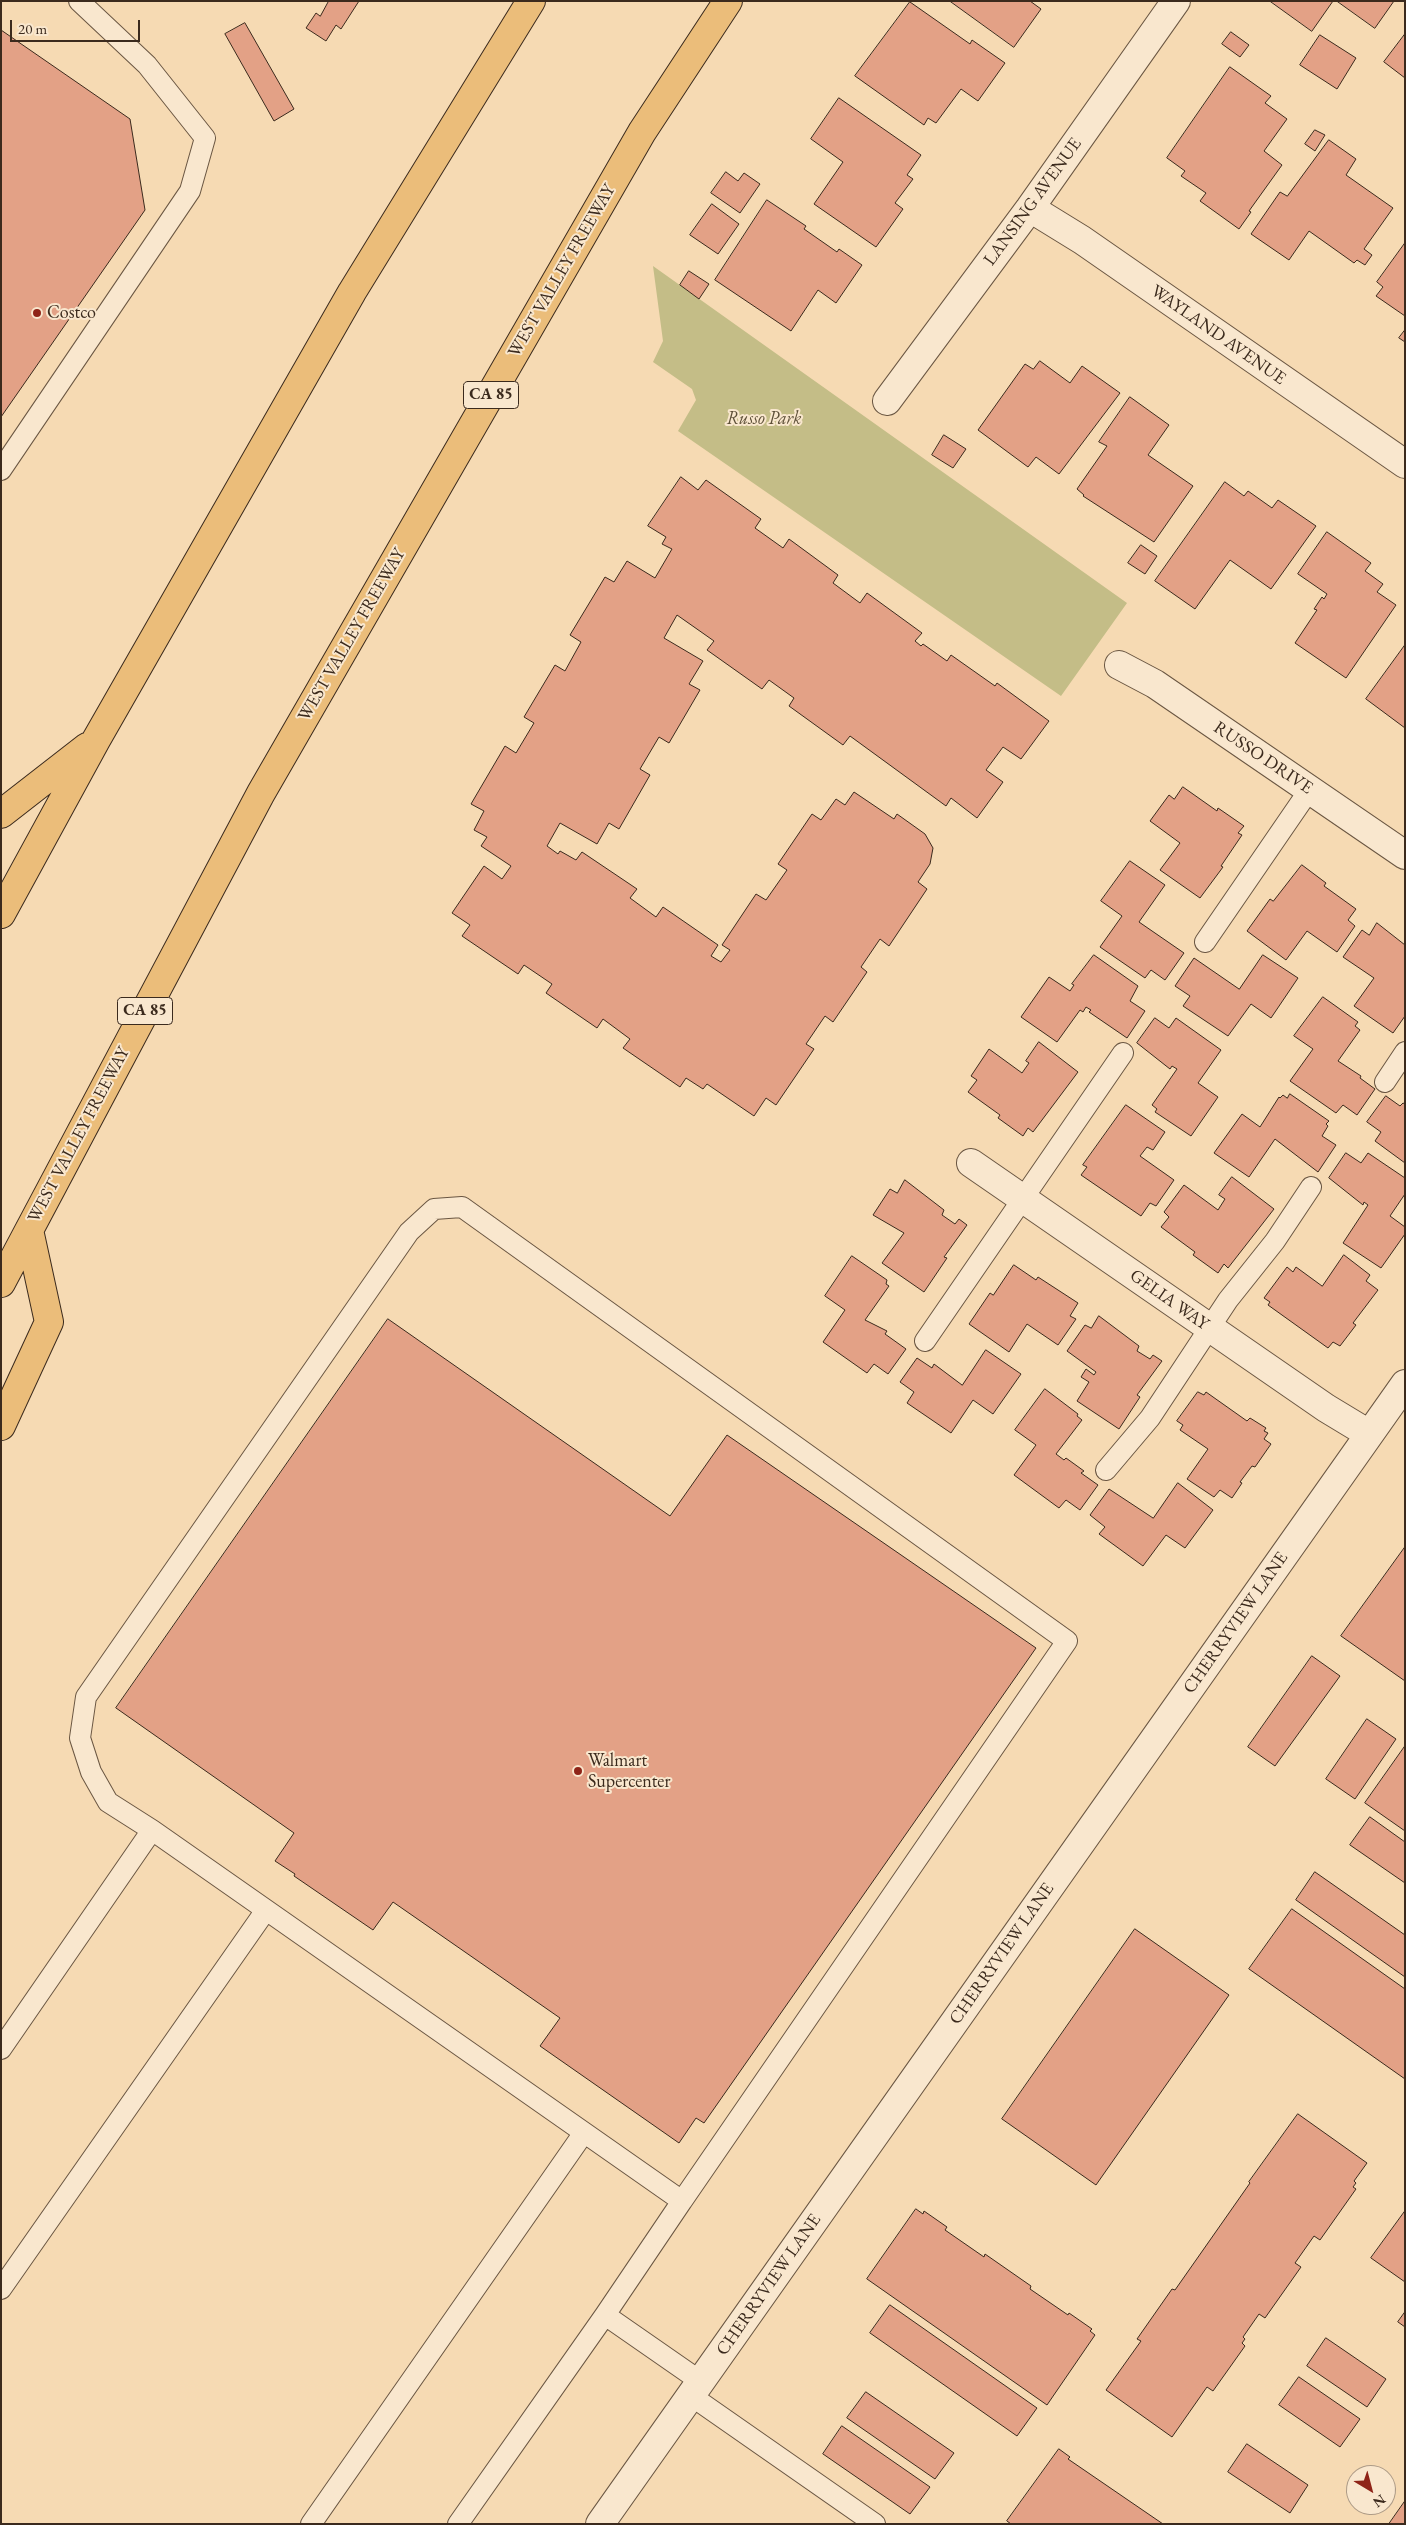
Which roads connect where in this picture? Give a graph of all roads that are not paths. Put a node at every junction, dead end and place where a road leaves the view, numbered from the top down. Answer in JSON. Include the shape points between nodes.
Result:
{"nodes":[{"id":1,"x":79,"y":1,"type":"edge"},
{"id":2,"x":531,"y":1,"type":"edge"},
{"id":3,"x":728,"y":1,"type":"edge"},
{"id":4,"x":1176,"y":1,"type":"edge"},
{"id":5,"x":1030,"y":208,"type":"junction"},
{"id":6,"x":887,"y":401,"type":"dead end"},
{"id":7,"x":1405,"y":464,"type":"edge"},
{"id":8,"x":1,"y":470,"type":"edge"},
{"id":9,"x":1119,"y":665,"type":"dead end"},
{"id":10,"x":96,"y":740,"type":"junction"},
{"id":11,"x":1310,"y":789,"type":"junction"},
{"id":12,"x":1,"y":814,"type":"edge"},
{"id":13,"x":1405,"y":855,"type":"edge"},
{"id":14,"x":1,"y":914,"type":"edge"},
{"id":15,"x":1205,"y":942,"type":"dead end"},
{"id":16,"x":1405,"y":1052,"type":"edge"},
{"id":17,"x":1123,"y":1053,"type":"dead end"},
{"id":18,"x":1385,"y":1082,"type":"dead end"},
{"id":19,"x":971,"y":1163,"type":"dead end"},
{"id":20,"x":1311,"y":1187,"type":"dead end"},
{"id":21,"x":1023,"y":1199,"type":"junction"},
{"id":22,"x":29,"y":1230,"type":"junction"},
{"id":23,"x":1,"y":1283,"type":"edge"},
{"id":24,"x":1210,"y":1328,"type":"junction"},
{"id":25,"x":925,"y":1341,"type":"dead end"},
{"id":26,"x":1405,"y":1384,"type":"edge"},
{"id":27,"x":1,"y":1426,"type":"edge"},
{"id":28,"x":1369,"y":1434,"type":"junction"},
{"id":29,"x":1106,"y":1470,"type":"dead end"},
{"id":30,"x":152,"y":1830,"type":"junction"},
{"id":31,"x":266,"y":1910,"type":"junction"},
{"id":32,"x":1,"y":2049,"type":"edge"},
{"id":33,"x":583,"y":2134,"type":"junction"},
{"id":34,"x":682,"y":2201,"type":"junction"},
{"id":35,"x":1,"y":2289,"type":"edge"},
{"id":36,"x":605,"y":2315,"type":"junction"},
{"id":37,"x":695,"y":2388,"type":"junction"},
{"id":38,"x":311,"y":2524,"type":"edge"},
{"id":39,"x":458,"y":2524,"type":"edge"},
{"id":40,"x":600,"y":2524,"type":"edge"},
{"id":41,"x":875,"y":2524,"type":"edge"}],
"edges":[{"from":1,"to":8,"type":"lane","via":[[147,65],[205,138],[190,191]]},
{"from":2,"to":10,"type":"highway","via":[[352,292]]},
{"from":3,"to":22,"type":"highway","name":"WEST VALLEY FREEWAY","number":"CA 85","via":[[642,132],[266,784]]},
{"from":4,"to":5,"type":"street","name":"LANSING AVENUE"},
{"from":5,"to":6,"type":"street","name":"LANSING AVENUE"},
{"from":5,"to":7,"type":"street","name":"WAYLAND AVENUE","via":[[1082,240]]},
{"from":9,"to":11,"type":"street","name":"RUSSO DRIVE","via":[[1155,684]]},
{"from":10,"to":12,"type":"highway"},
{"from":10,"to":14,"type":"highway"},
{"from":11,"to":13,"type":"street","name":"RUSSO DRIVE"},
{"from":11,"to":15,"type":"lane"},
{"from":16,"to":18,"type":"lane"},
{"from":17,"to":21,"type":"lane"},
{"from":19,"to":21,"type":"street","name":"GELIA WAY"},
{"from":20,"to":24,"type":"lane","via":[[1276,1241],[1228,1300]]},
{"from":21,"to":24,"type":"street","name":"GELIA WAY"},
{"from":21,"to":25,"type":"lane"},
{"from":22,"to":23,"type":"highway","name":"WEST VALLEY FREEWAY","number":"CA 85"},
{"from":22,"to":27,"type":"highway","via":[[49,1322]]},
{"from":24,"to":28,"type":"street","name":"GELIA WAY"},
{"from":24,"to":29,"type":"lane","via":[[1150,1418]]},
{"from":26,"to":28,"type":"street","name":"CHERRYVIEW LANE"},
{"from":28,"to":37,"type":"street","name":"CHERRYVIEW LANE"},
{"from":30,"to":31,"type":"lane"},
{"from":30,"to":32,"type":"lane"},
{"from":30,"to":34,"type":"lane","via":[[108,1802],[91,1772],[80,1738],[86,1697],[409,1232],[434,1209],[462,1207],[1066,1641]]},
{"from":31,"to":33,"type":"lane"},
{"from":31,"to":35,"type":"lane"},
{"from":33,"to":34,"type":"lane"},
{"from":33,"to":38,"type":"lane"},
{"from":34,"to":36,"type":"lane"},
{"from":36,"to":37,"type":"lane"},
{"from":36,"to":39,"type":"lane"},
{"from":37,"to":40,"type":"street","name":"CHERRYVIEW LANE"},
{"from":37,"to":41,"type":"lane"}]}
